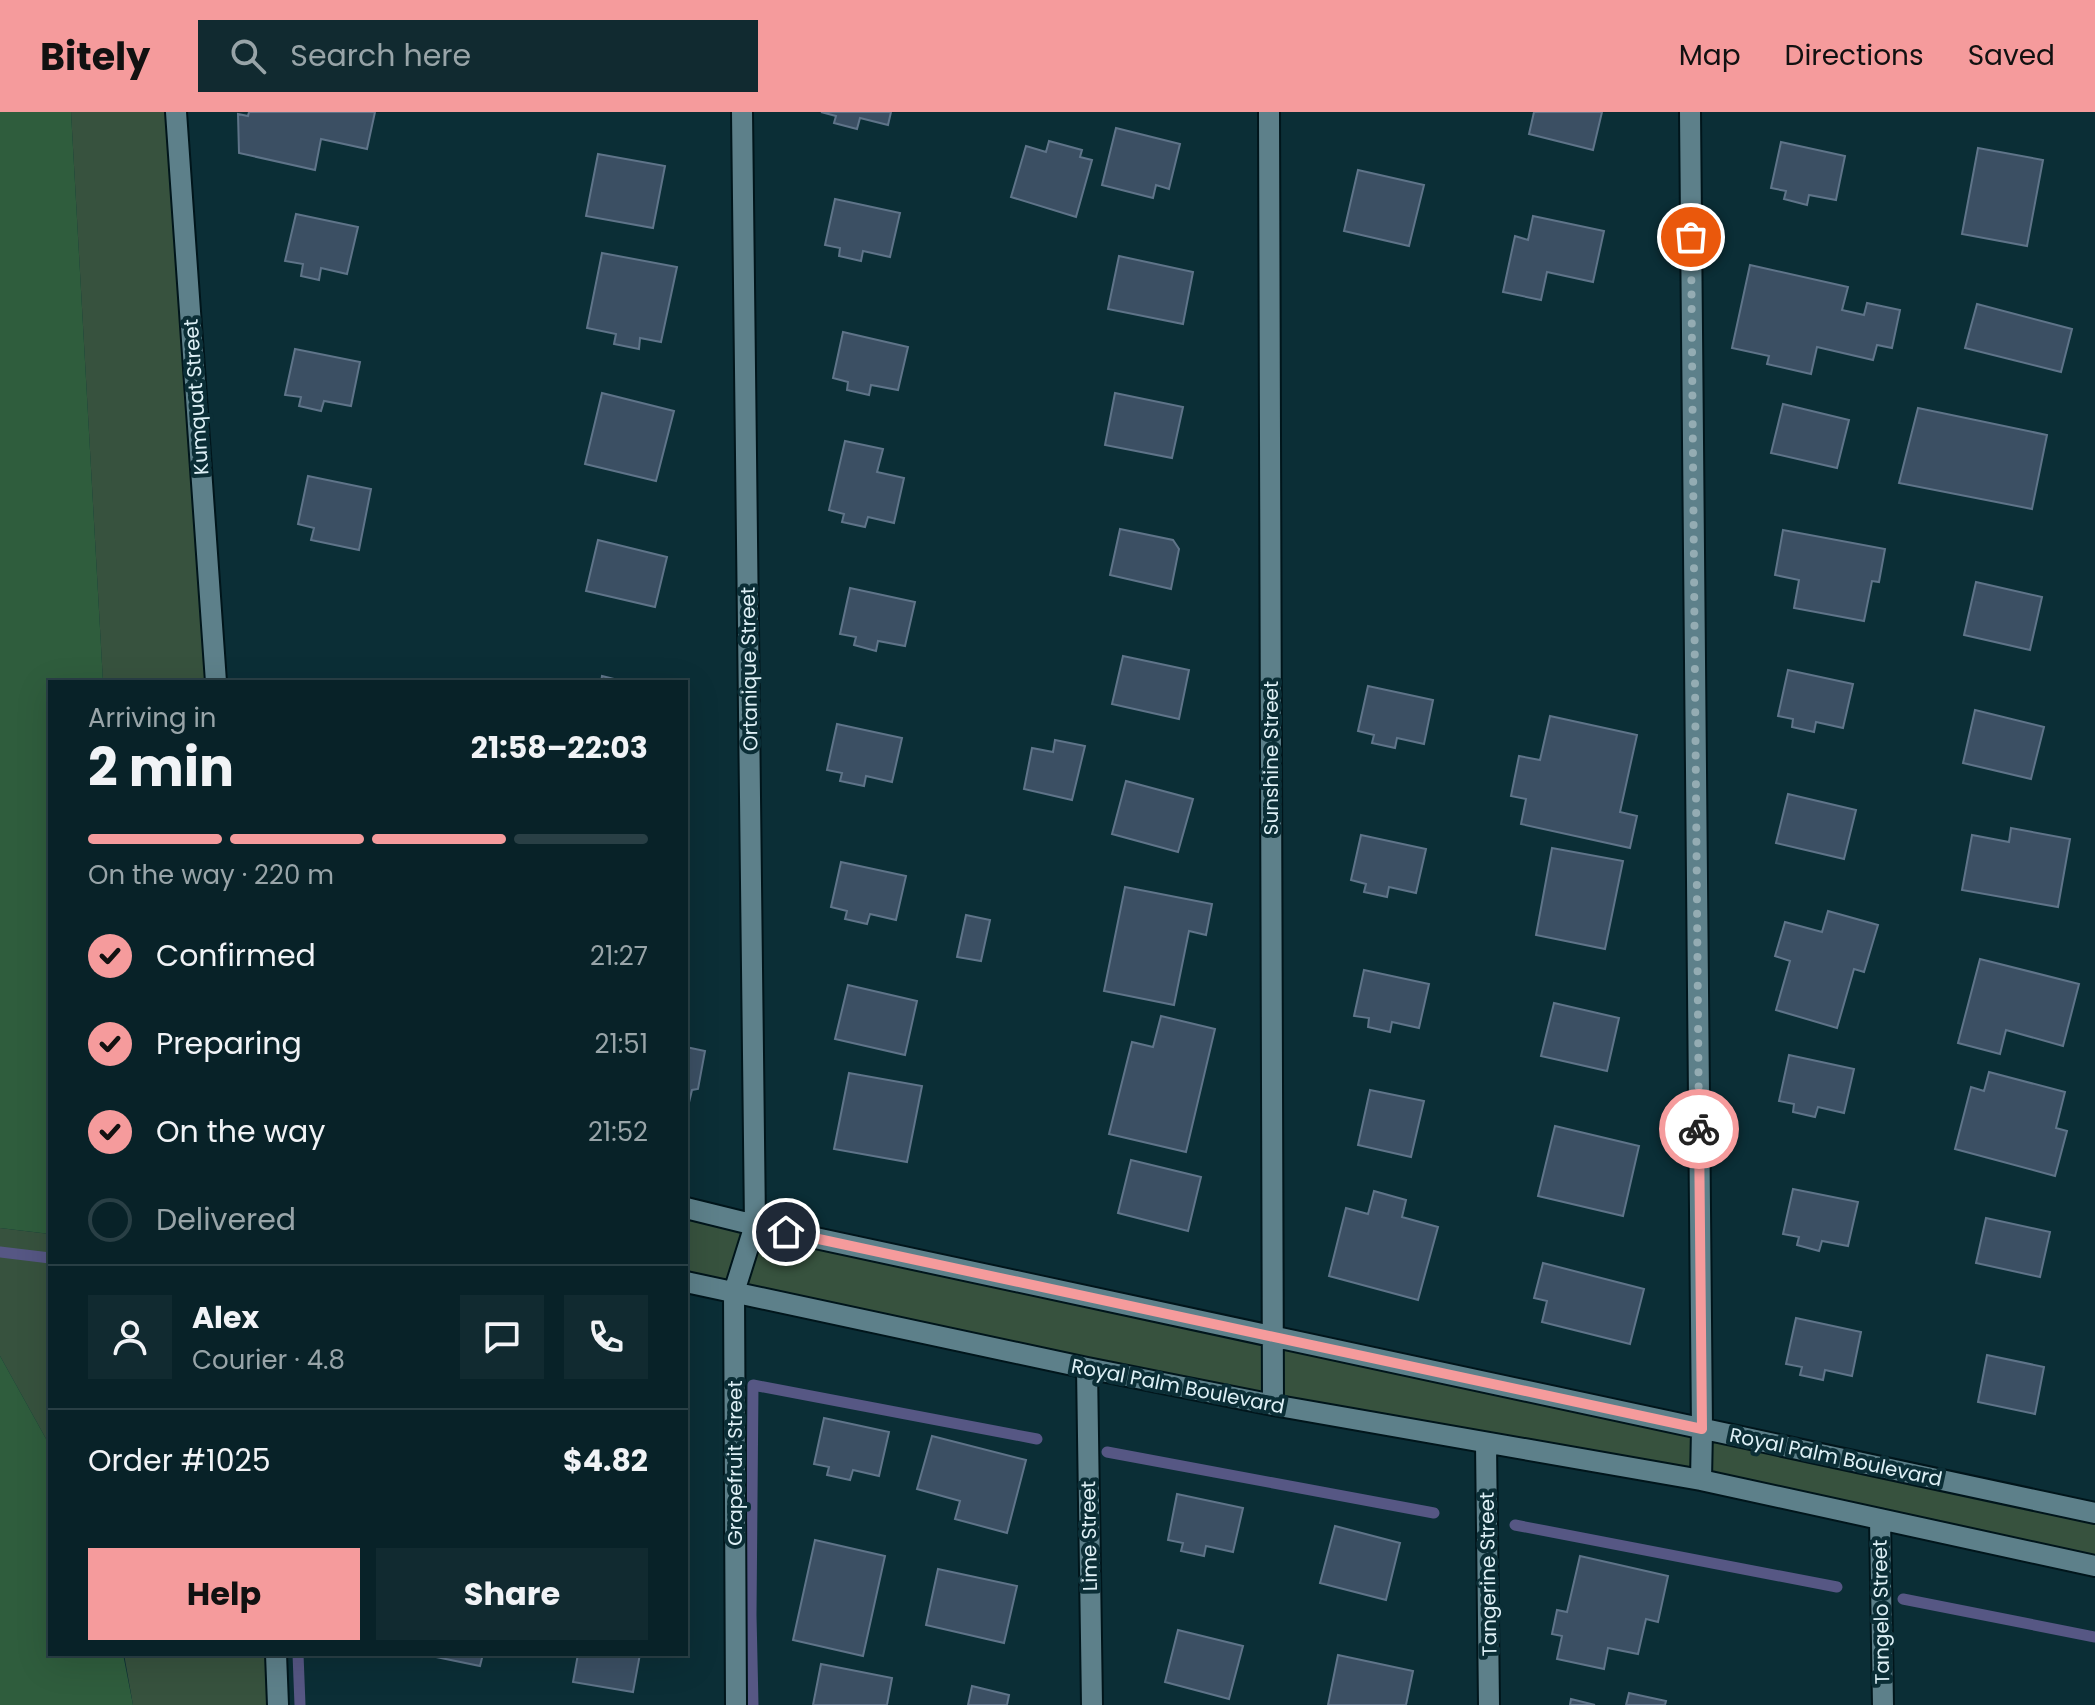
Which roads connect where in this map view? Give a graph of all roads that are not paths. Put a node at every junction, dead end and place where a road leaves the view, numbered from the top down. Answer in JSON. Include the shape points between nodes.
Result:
{"nodes":[{"id":1,"x":176,"y":112,"type":"edge"},
{"id":2,"x":742,"y":112,"type":"edge"},
{"id":3,"x":1269,"y":112,"type":"edge"},
{"id":4,"x":1690,"y":112,"type":"edge"},
{"id":5,"x":216,"y":680,"type":"edge"},
{"id":6,"x":688,"y":1208,"type":"edge"},
{"id":7,"x":755,"y":1225,"type":"junction"},
{"id":8,"x":688,"y":1282,"type":"edge"},
{"id":9,"x":734,"y":1292,"type":"junction"},
{"id":10,"x":1273,"y":1336,"type":"junction"},
{"id":11,"x":1087,"y":1368,"type":"junction"},
{"id":12,"x":1273,"y":1405,"type":"junction"},
{"id":13,"x":1702,"y":1429,"type":"junction"},
{"id":14,"x":1486,"y":1443,"type":"junction"},
{"id":15,"x":1701,"y":1480,"type":"junction"},
{"id":16,"x":2095,"y":1513,"type":"edge"},
{"id":17,"x":1880,"y":1519,"type":"junction"},
{"id":18,"x":2095,"y":1566,"type":"edge"},
{"id":19,"x":276,"y":1656,"type":"edge"},
{"id":20,"x":278,"y":1705,"type":"edge"},
{"id":21,"x":736,"y":1705,"type":"edge"},
{"id":22,"x":1092,"y":1705,"type":"edge"},
{"id":23,"x":1489,"y":1705,"type":"edge"},
{"id":24,"x":1883,"y":1705,"type":"edge"}],
"edges":[{"from":1,"to":5,"type":"street","name":"Kumquat Street"},
{"from":2,"to":7,"type":"street","name":"Ortanique Street"},
{"from":3,"to":10,"type":"street","name":"Sunshine Street"},
{"from":4,"to":13,"type":"street"},
{"from":6,"to":7,"type":"street","name":"Royal Palm Boulevard"},
{"from":7,"to":9,"type":"street","name":"Grapefruit Street"},
{"from":7,"to":10,"type":"street","name":"Royal Palm Boulevard"},
{"from":8,"to":9,"type":"street","name":"Royal Palm Boulevard"},
{"from":9,"to":11,"type":"street","name":"Royal Palm Boulevard"},
{"from":9,"to":21,"type":"street","name":"Grapefruit Street"},
{"from":10,"to":12,"type":"street","name":"Sunshine Street"},
{"from":10,"to":13,"type":"street","name":"Royal Palm Boulevard"},
{"from":11,"to":12,"type":"street","name":"Royal Palm Boulevard"},
{"from":11,"to":22,"type":"street","name":"Lime Street"},
{"from":12,"to":14,"type":"street","name":"Royal Palm Boulevard"},
{"from":13,"to":15,"type":"street"},
{"from":13,"to":16,"type":"street","name":"Royal Palm Boulevard"},
{"from":14,"to":15,"type":"street","name":"Royal Palm Boulevard"},
{"from":14,"to":23,"type":"street","name":"Tangerine Street"},
{"from":15,"to":17,"type":"street","name":"Royal Palm Boulevard"},
{"from":17,"to":18,"type":"street","name":"Royal Palm Boulevard"},
{"from":17,"to":24,"type":"street","name":"Tangelo Street"},
{"from":19,"to":20,"type":"street"}]}
